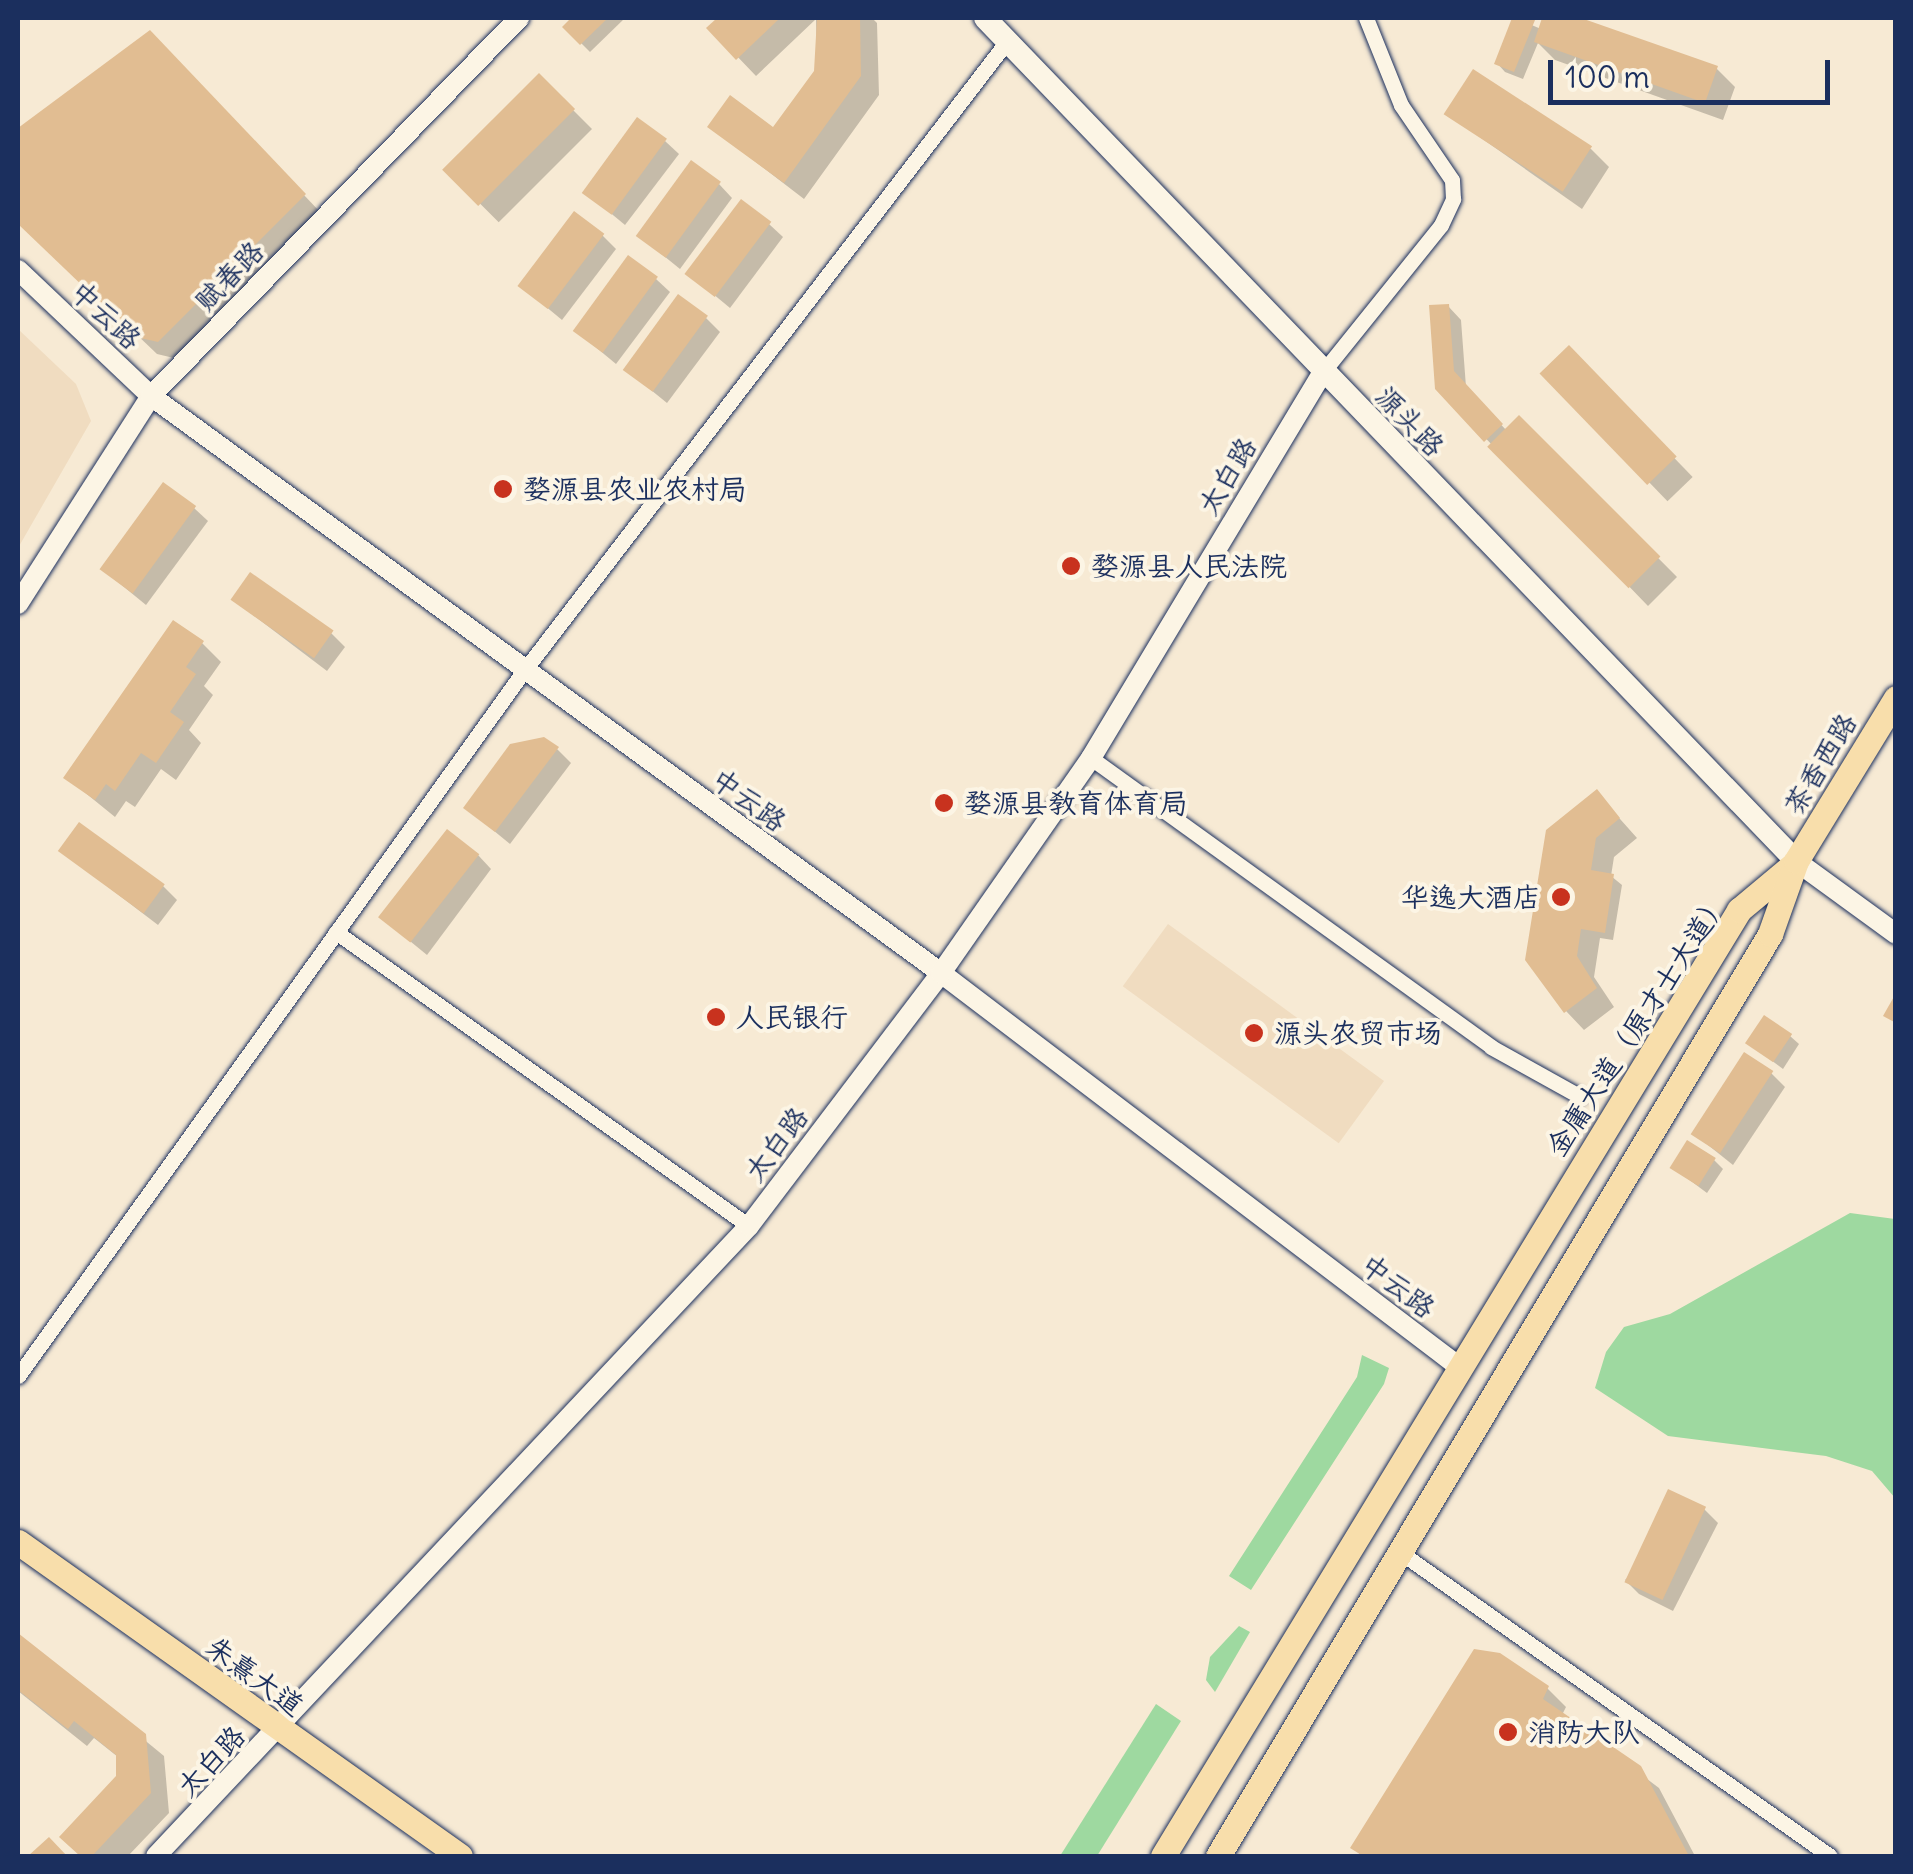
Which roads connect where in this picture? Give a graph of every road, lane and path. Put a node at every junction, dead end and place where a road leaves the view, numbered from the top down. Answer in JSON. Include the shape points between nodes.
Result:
{"nodes":[{"id":1,"x":519,"y":18,"type":"edge"},
{"id":2,"x":986,"y":18,"type":"edge"},
{"id":3,"x":1366,"y":18,"type":"edge"},
{"id":4,"x":1008,"y":40,"type":"junction"},
{"id":5,"x":18,"y":270,"type":"edge"},
{"id":6,"x":1322,"y":374,"type":"junction"},
{"id":7,"x":151,"y":396,"type":"junction"},
{"id":8,"x":18,"y":604,"type":"edge"},
{"id":9,"x":523,"y":672,"type":"junction"},
{"id":10,"x":1896,"y":698,"type":"edge"},
{"id":11,"x":1091,"y":758,"type":"junction"},
{"id":12,"x":1796,"y":862,"type":"junction"},
{"id":13,"x":336,"y":932,"type":"junction"},
{"id":14,"x":1896,"y":934,"type":"edge"},
{"id":15,"x":942,"y":973,"type":"junction"},
{"id":16,"x":1579,"y":1096,"type":"dead end"},
{"id":17,"x":748,"y":1226,"type":"junction"},
{"id":18,"x":1458,"y":1366,"type":"junction"},
{"id":19,"x":18,"y":1376,"type":"edge"},
{"id":20,"x":18,"y":1542,"type":"edge"},
{"id":21,"x":1397,"y":1550,"type":"junction"},
{"id":22,"x":277,"y":1729,"type":"junction"},
{"id":23,"x":156,"y":1856,"type":"edge"},
{"id":24,"x":460,"y":1856,"type":"edge"},
{"id":25,"x":1162,"y":1856,"type":"edge"},
{"id":26,"x":1218,"y":1856,"type":"edge"},
{"id":27,"x":1830,"y":1856,"type":"edge"}],
"edges":[{"from":1,"to":7,"type":"street","name":"赋春路"},
{"from":2,"to":4,"type":"main road","name":"源头路"},
{"from":3,"to":6,"type":"street","via":[[1401,105],[1452,180],[1453,199],[1441,225]]},
{"from":4,"to":6,"type":"main road","name":"源头路"},
{"from":4,"to":9,"type":"street"},
{"from":5,"to":7,"type":"street","name":"中云路"},
{"from":6,"to":11,"type":"street","name":"太白路"},
{"from":6,"to":12,"type":"main road","name":"源头路"},
{"from":7,"to":8,"type":"street","name":"赋春路"},
{"from":7,"to":9,"type":"street","name":"中云路"},
{"from":9,"to":13,"type":"street"},
{"from":9,"to":15,"type":"street","name":"中云路"},
{"from":10,"to":12,"type":"main road","name":"茶香西路"},
{"from":11,"to":15,"type":"street","name":"太白路"},
{"from":11,"to":16,"type":"street","via":[[1491,1047]]},
{"from":12,"to":14,"type":"street"},
{"from":12,"to":18,"type":"main road","name":"金庸大道（原才士大道）","via":[[1739,910]]},
{"from":12,"to":21,"type":"main road","via":[[1770,934]]},
{"from":13,"to":17,"type":"street"},
{"from":13,"to":19,"type":"street"},
{"from":15,"to":17,"type":"street","name":"太白路"},
{"from":15,"to":18,"type":"street","name":"中云路"},
{"from":17,"to":22,"type":"street","name":"太白路"},
{"from":18,"to":25,"type":"main road","name":"金庸大道（原才士大道）"},
{"from":20,"to":22,"type":"main road","name":"朱熹大道"},
{"from":21,"to":26,"type":"main road"},
{"from":21,"to":27,"type":"street"},
{"from":22,"to":23,"type":"street","name":"太白路"},
{"from":22,"to":24,"type":"main road","name":"朱熹大道"}]}
